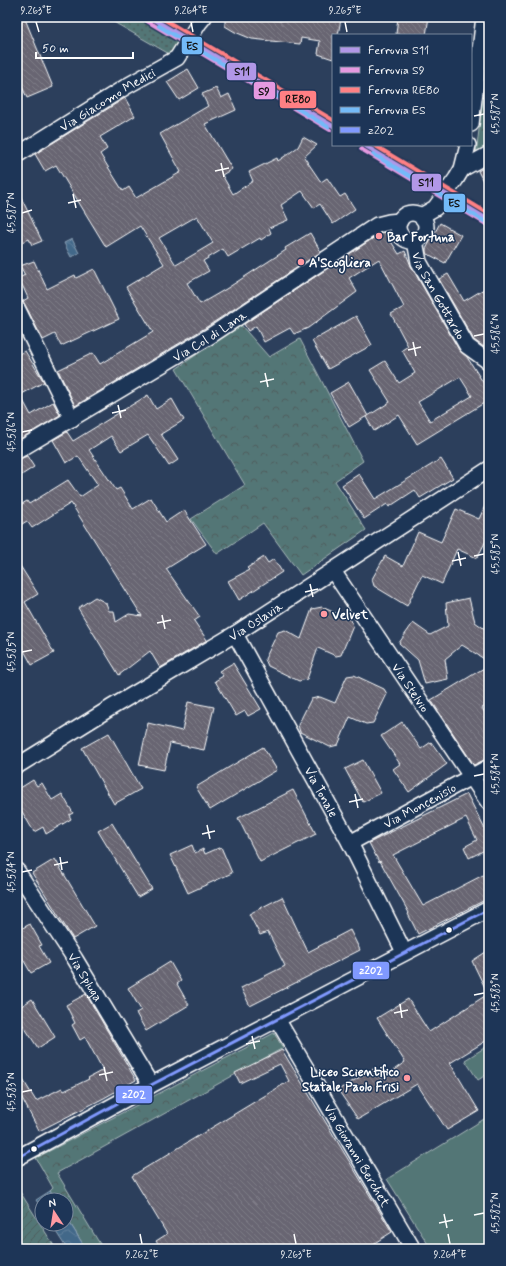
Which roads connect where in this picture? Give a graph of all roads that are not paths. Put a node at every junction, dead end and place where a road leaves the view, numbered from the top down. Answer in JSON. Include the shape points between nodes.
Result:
{"nodes":[{"id":1,"x":484,"y":17,"type":"edge"},
{"id":2,"x":202,"y":20,"type":"edge"},
{"id":3,"x":472,"y":116,"type":"edge"},
{"id":4,"x":468,"y":146,"type":"edge"},
{"id":5,"x":489,"y":154,"type":"edge"},
{"id":6,"x":17,"y":155,"type":"edge"},
{"id":7,"x":459,"y":174,"type":"junction"},
{"id":8,"x":421,"y":216,"type":"junction"},
{"id":9,"x":400,"y":221,"type":"junction"},
{"id":10,"x":416,"y":241,"type":"junction"},
{"id":11,"x":17,"y":308,"type":"edge"},
{"id":12,"x":489,"y":362,"type":"edge"},
{"id":13,"x":72,"y":419,"type":"junction"},
{"id":14,"x":17,"y":451,"type":"edge"},
{"id":15,"x":489,"y":469,"type":"edge"},
{"id":16,"x":333,"y":571,"type":"junction"},
{"id":17,"x":235,"y":634,"type":"junction"},
{"id":18,"x":17,"y":766,"type":"edge"},
{"id":19,"x":489,"y":767,"type":"edge"},
{"id":20,"x":471,"y":777,"type":"junction"},
{"id":21,"x":489,"y":803,"type":"edge"},
{"id":22,"x":350,"y":843,"type":"junction"},
{"id":23,"x":17,"y":871,"type":"edge"},
{"id":24,"x":489,"y":909,"type":"edge"},
{"id":25,"x":404,"y":952,"type":"junction"},
{"id":26,"x":277,"y":1019,"type":"junction"},
{"id":27,"x":151,"y":1085,"type":"junction"},
{"id":28,"x":17,"y":1158,"type":"edge"},
{"id":29,"x":413,"y":1249,"type":"edge"}],
"edges":[{"from":1,"to":3,"type":"street"},
{"from":2,"to":6,"type":"street","name":"Via Giacomo Medici","via":[[177,58]]},
{"from":4,"to":7,"type":"street"},
{"from":5,"to":7,"type":"street"},
{"from":7,"to":8,"type":"street","via":[[435,208]]},
{"from":8,"to":9,"type":"street","via":[[413,213]]},
{"from":8,"to":10,"type":"street","name":"Via San Gottardo","via":[[425,223],[425,232],[423,237]]},
{"from":9,"to":10,"type":"street","name":"Via San Gottardo","via":[[398,228],[402,237]]},
{"from":9,"to":13,"type":"street","name":"Via Col di Lana","via":[[377,225],[210,336]]},
{"from":10,"to":12,"type":"street","name":"Via San Gottardo","via":[[419,262],[467,346]]},
{"from":11,"to":13,"type":"street"},
{"from":13,"to":14,"type":"street","name":"Via Col di Lana"},
{"from":15,"to":16,"type":"street","name":"Via Oslavia"},
{"from":16,"to":17,"type":"street","name":"Via Oslavia"},
{"from":16,"to":20,"type":"street","name":"Via Stelvio"},
{"from":17,"to":18,"type":"street","name":"Via Oslavia"},
{"from":17,"to":22,"type":"street","name":"Via Tonale"},
{"from":19,"to":20,"type":"street","name":"Via Moncenisio"},
{"from":20,"to":21,"type":"street","name":"Via Stelvio"},
{"from":20,"to":22,"type":"street","name":"Via Moncenisio"},
{"from":22,"to":25,"type":"street","name":"Via Tonale"},
{"from":23,"to":27,"type":"street","name":"Via Spluga","via":[[75,959]]},
{"from":24,"to":25,"type":"street"},
{"from":25,"to":26,"type":"street"},
{"from":26,"to":27,"type":"street"},
{"from":26,"to":29,"type":"street","name":"Via Giovanni Berchet"},
{"from":27,"to":28,"type":"street"}]}
